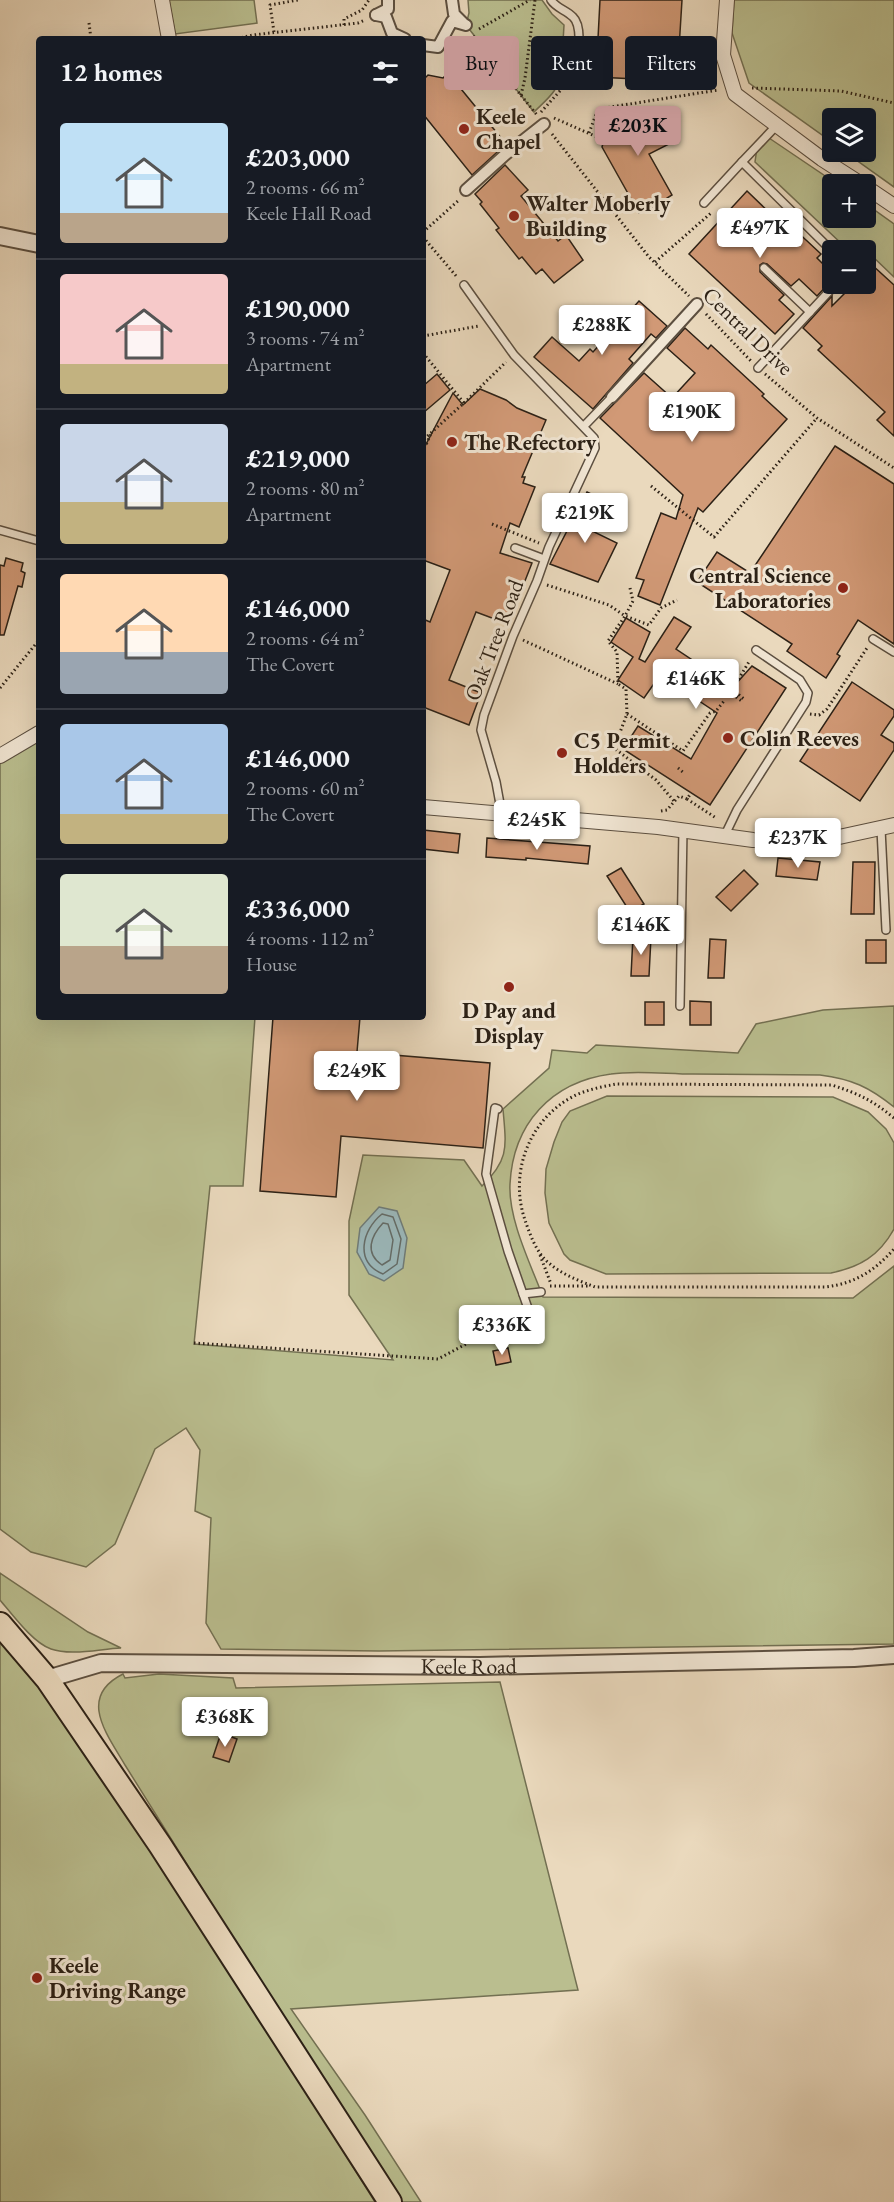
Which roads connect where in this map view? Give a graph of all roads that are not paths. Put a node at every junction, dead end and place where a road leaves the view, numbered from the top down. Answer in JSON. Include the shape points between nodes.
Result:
{"nodes":[{"id":1,"x":162,"y":0,"type":"edge"},
{"id":2,"x":388,"y":0,"type":"edge"},
{"id":3,"x":452,"y":0,"type":"edge"},
{"id":4,"x":550,"y":0,"type":"edge"},
{"id":5,"x":727,"y":0,"type":"edge"},
{"id":6,"x":168,"y":36,"type":"edge"},
{"id":7,"x":398,"y":36,"type":"edge"},
{"id":8,"x":579,"y":36,"type":"edge"},
{"id":9,"x":426,"y":45,"type":"edge"},
{"id":10,"x":541,"y":120,"type":"road end"},
{"id":11,"x":777,"y":125,"type":"junction"},
{"id":12,"x":742,"y":162,"type":"junction"},
{"id":13,"x":847,"y":174,"type":"edge"},
{"id":14,"x":466,"y":190,"type":"road end"},
{"id":15,"x":876,"y":194,"type":"edge"},
{"id":16,"x":704,"y":203,"type":"road end"},
{"id":17,"x":894,"y":206,"type":"edge"},
{"id":18,"x":0,"y":236,"type":"edge"},
{"id":19,"x":822,"y":241,"type":"edge"},
{"id":20,"x":36,"y":243,"type":"edge"},
{"id":21,"x":764,"y":268,"type":"dead end"},
{"id":22,"x":464,"y":285,"type":"road end"},
{"id":23,"x":827,"y":294,"type":"edge"},
{"id":24,"x":697,"y":304,"type":"road end"},
{"id":25,"x":810,"y":312,"type":"junction"},
{"id":26,"x":758,"y":368,"type":"road end"},
{"id":27,"x":612,"y":397,"type":"joint"},
{"id":28,"x":584,"y":426,"type":"junction"},
{"id":29,"x":0,"y":530,"type":"edge"},
{"id":30,"x":36,"y":540,"type":"edge"},
{"id":31,"x":514,"y":548,"type":"dead end"},
{"id":32,"x":544,"y":560,"type":"junction"},
{"id":33,"x":873,"y":639,"type":"road end"},
{"id":34,"x":756,"y":650,"type":"road end"},
{"id":35,"x":894,"y":652,"type":"edge"},
{"id":36,"x":36,"y":735,"type":"edge"},
{"id":37,"x":0,"y":756,"type":"edge"},
{"id":38,"x":426,"y":807,"type":"edge"},
{"id":39,"x":501,"y":815,"type":"junction"},
{"id":40,"x":887,"y":827,"type":"edge"},
{"id":41,"x":683,"y":830,"type":"junction"},
{"id":42,"x":724,"y":837,"type":"junction"},
{"id":43,"x":886,"y":930,"type":"dead end"},
{"id":44,"x":680,"y":1006,"type":"dead end"},
{"id":45,"x":498,"y":1108,"type":"dead end"},
{"id":46,"x":541,"y":1292,"type":"road end"},
{"id":47,"x":523,"y":1294,"type":"junction"},
{"id":48,"x":531,"y":1317,"type":"road end"},
{"id":49,"x":0,"y":1624,"type":"edge"},
{"id":50,"x":894,"y":1655,"type":"edge"},
{"id":51,"x":47,"y":1679,"type":"junction"},
{"id":52,"x":390,"y":2202,"type":"edge"}],
"edges":[{"from":1,"to":6,"type":"street"},
{"from":2,"to":7,"type":"street","via":[[388,9],[375,15],[386,17],[392,33]]},
{"from":3,"to":9,"type":"street","via":[[454,14],[466,25],[452,21],[438,47]]},
{"from":4,"to":8,"type":"lane","via":[[575,18]]},
{"from":5,"to":11,"type":"street","via":[[723,56],[735,94]]},
{"from":10,"to":14,"type":"street"},
{"from":11,"to":12,"type":"lane"},
{"from":11,"to":13,"type":"street"},
{"from":12,"to":16,"type":"lane"},
{"from":12,"to":19,"type":"lane"},
{"from":15,"to":17,"type":"street"},
{"from":18,"to":20,"type":"street"},
{"from":21,"to":25,"type":"lane"},
{"from":22,"to":28,"type":"lane","name":"Oak Tree Road","via":[[514,355]]},
{"from":23,"to":25,"type":"lane"},
{"from":24,"to":27,"type":"street"},
{"from":25,"to":26,"type":"lane"},
{"from":27,"to":28,"type":"lane"},
{"from":28,"to":32,"type":"lane","name":"Oak Tree Road","via":[[594,438],[595,448]]},
{"from":29,"to":30,"type":"lane"},
{"from":31,"to":32,"type":"lane"},
{"from":32,"to":39,"type":"lane","name":"Oak Tree Road","via":[[481,730]]},
{"from":33,"to":35,"type":"lane"},
{"from":34,"to":42,"type":"lane","via":[[801,680],[808,693]]},
{"from":36,"to":37,"type":"street"},
{"from":38,"to":39,"type":"street"},
{"from":39,"to":41,"type":"street"},
{"from":40,"to":42,"type":"street","via":[[816,842]]},
{"from":40,"to":43,"type":"lane"},
{"from":41,"to":42,"type":"street"},
{"from":41,"to":44,"type":"lane"},
{"from":45,"to":47,"type":"lane","via":[[486,1174]]},
{"from":46,"to":47,"type":"lane"},
{"from":47,"to":48,"type":"lane"},
{"from":49,"to":51,"type":"main road"},
{"from":50,"to":51,"type":"street","name":"Keele Road","via":[[480,1666],[102,1664]]},
{"from":51,"to":52,"type":"main road","via":[[160,1845]]}]}
